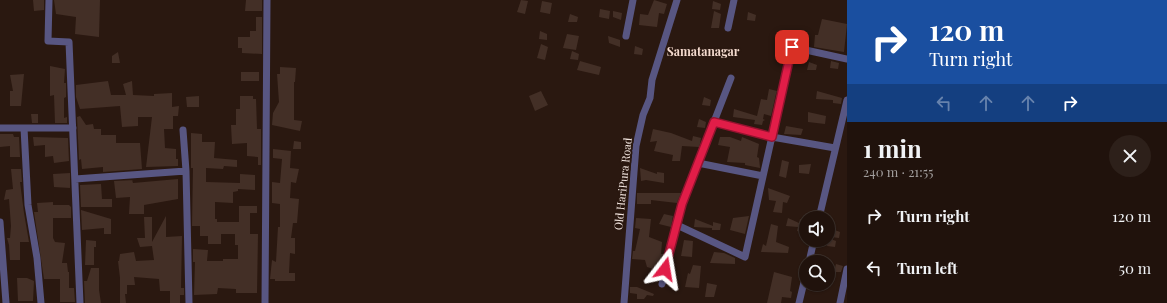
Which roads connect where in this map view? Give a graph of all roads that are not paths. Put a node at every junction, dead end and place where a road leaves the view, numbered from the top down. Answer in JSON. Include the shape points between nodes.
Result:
{"nodes":[{"id":1,"x":49,"y":0,"type":"edge"},
{"id":2,"x":267,"y":0,"type":"edge"},
{"id":3,"x":633,"y":0,"type":"edge"},
{"id":4,"x":677,"y":0,"type":"edge"},
{"id":5,"x":734,"y":0,"type":"edge"},
{"id":6,"x":728,"y":28,"type":"dead end"},
{"id":7,"x":626,"y":36,"type":"dead end"},
{"id":8,"x":847,"y":60,"type":"edge"},
{"id":9,"x":731,"y":78,"type":"dead end"},
{"id":10,"x":847,"y":100,"type":"edge"},
{"id":11,"x":714,"y":122,"type":"junction"},
{"id":12,"x":0,"y":128,"type":"edge"},
{"id":13,"x":24,"y":128,"type":"junction"},
{"id":14,"x":73,"y":128,"type":"junction"},
{"id":15,"x":183,"y":130,"type":"dead end"},
{"id":16,"x":772,"y":137,"type":"junction"},
{"id":17,"x":835,"y":148,"type":"junction"},
{"id":18,"x":698,"y":163,"type":"junction"},
{"id":19,"x":186,"y":170,"type":"junction"},
{"id":20,"x":763,"y":176,"type":"junction"},
{"id":21,"x":75,"y":179,"type":"junction"},
{"id":22,"x":821,"y":211,"type":"edge"},
{"id":23,"x":0,"y":222,"type":"edge"},
{"id":24,"x":677,"y":225,"type":"junction"},
{"id":25,"x":847,"y":269,"type":"edge"},
{"id":26,"x":662,"y":284,"type":"dead end"},
{"id":27,"x":802,"y":291,"type":"edge"},
{"id":28,"x":6,"y":303,"type":"edge"},
{"id":29,"x":41,"y":303,"type":"edge"},
{"id":30,"x":80,"y":303,"type":"edge"},
{"id":31,"x":189,"y":303,"type":"edge"},
{"id":32,"x":265,"y":303,"type":"edge"},
{"id":33,"x":624,"y":303,"type":"edge"},
{"id":34,"x":799,"y":303,"type":"edge"},
{"id":35,"x":840,"y":303,"type":"edge"}],
"edges":[{"from":1,"to":14,"type":"street","via":[[48,41],[69,42]]},
{"from":2,"to":32,"type":"street"},
{"from":3,"to":7,"type":"street"},
{"from":4,"to":33,"type":"street","name":"Old HariPura Road","via":[[652,80],[650,98],[636,146]]},
{"from":5,"to":6,"type":"street"},
{"from":8,"to":16,"type":"street","via":[[792,47]]},
{"from":9,"to":11,"type":"street"},
{"from":10,"to":17,"type":"street"},
{"from":11,"to":16,"type":"street"},
{"from":11,"to":18,"type":"street"},
{"from":12,"to":13,"type":"street"},
{"from":13,"to":14,"type":"street"},
{"from":13,"to":29,"type":"street","via":[[28,204]]},
{"from":14,"to":21,"type":"street"},
{"from":15,"to":19,"type":"street"},
{"from":16,"to":17,"type":"street"},
{"from":16,"to":20,"type":"street"},
{"from":17,"to":22,"type":"street"},
{"from":18,"to":20,"type":"street"},
{"from":18,"to":24,"type":"street","via":[[682,204]]},
{"from":19,"to":21,"type":"street"},
{"from":19,"to":31,"type":"street"},
{"from":20,"to":24,"type":"street","via":[[745,257]]},
{"from":21,"to":30,"type":"street"},
{"from":23,"to":28,"type":"street"},
{"from":24,"to":26,"type":"street"},
{"from":25,"to":35,"type":"street"},
{"from":27,"to":34,"type":"street"}]}
